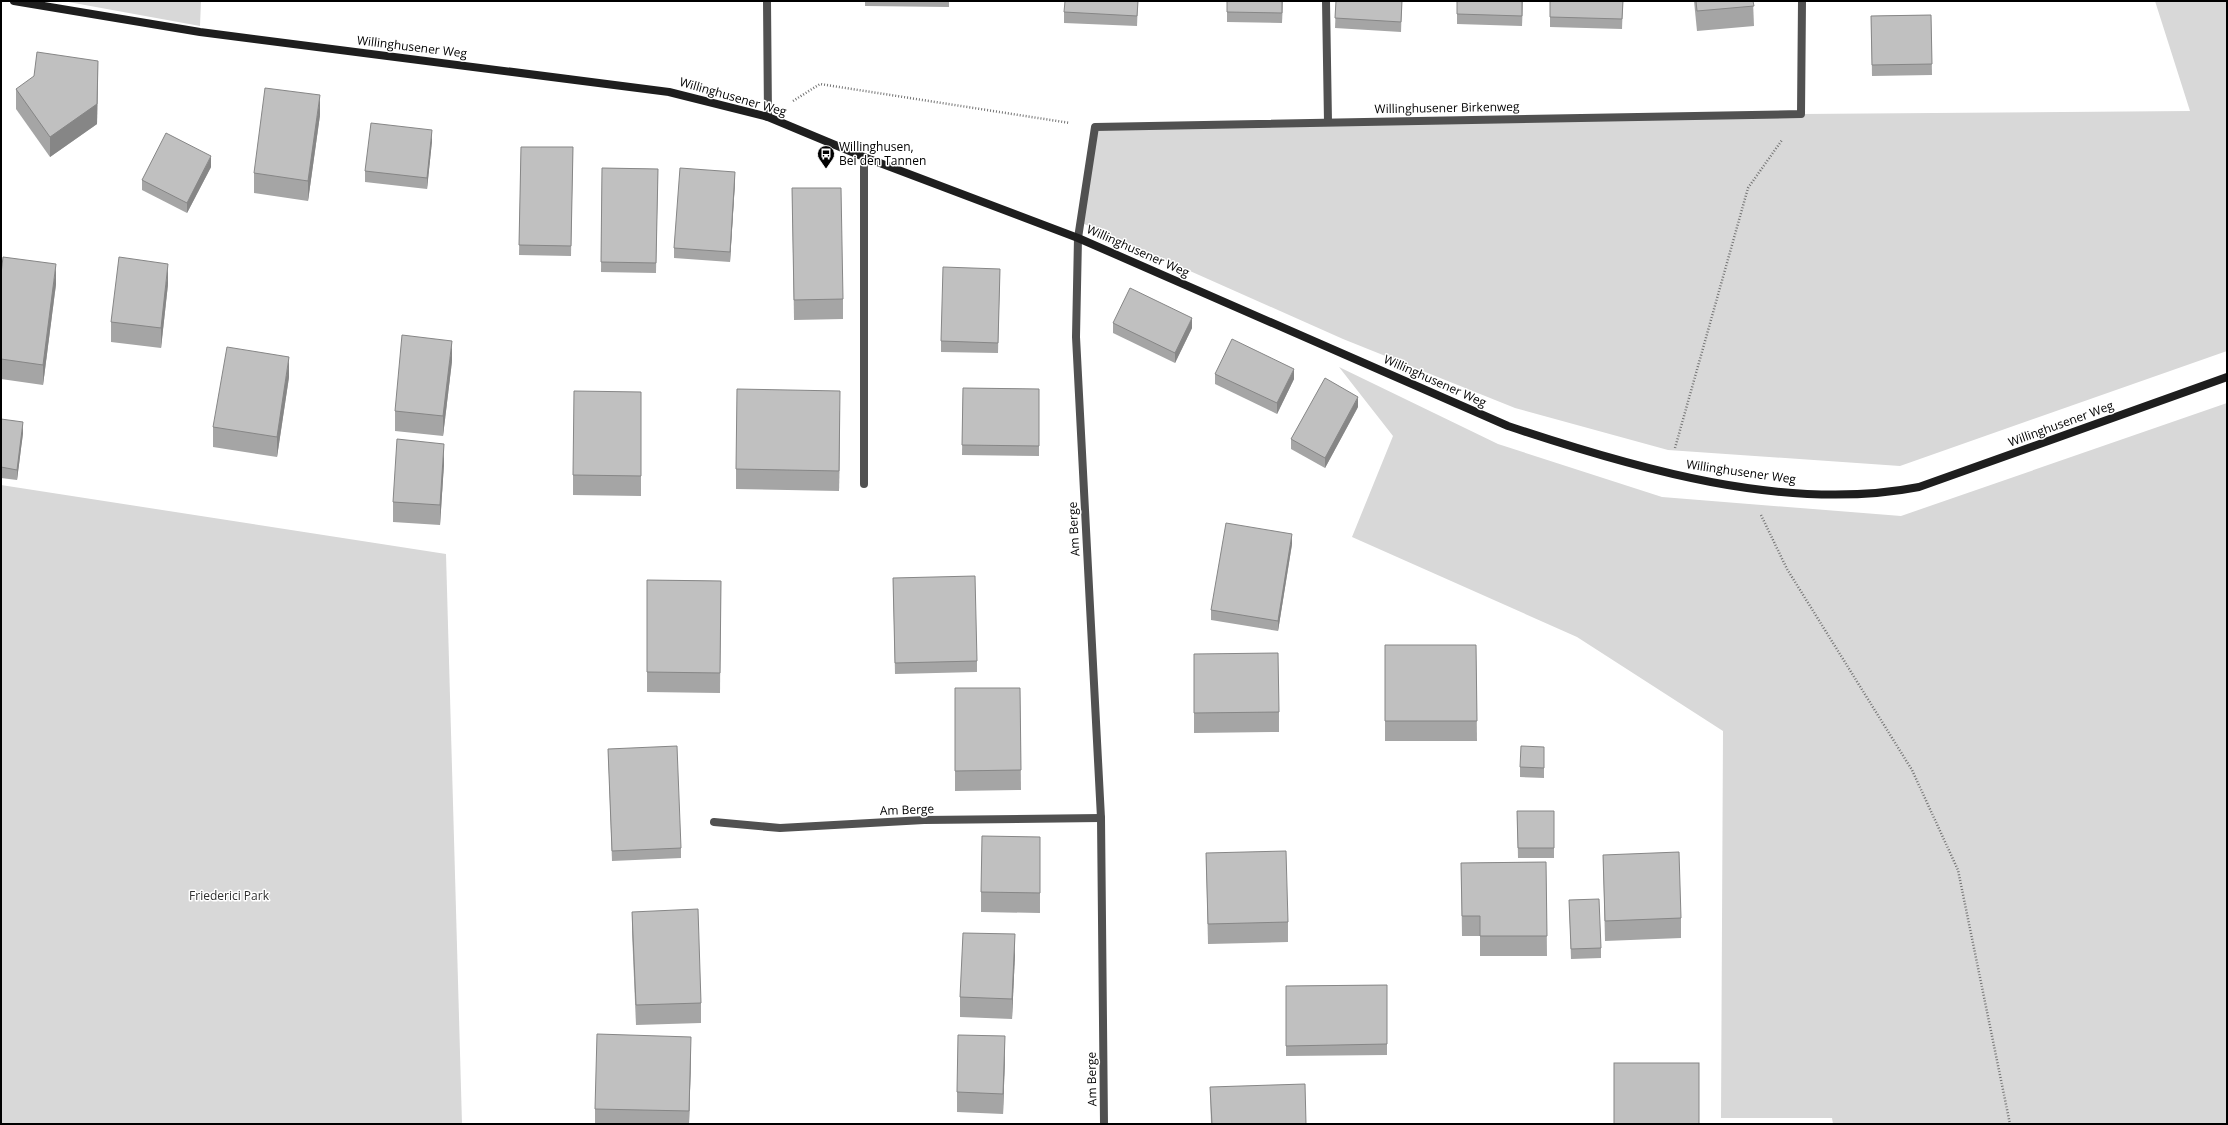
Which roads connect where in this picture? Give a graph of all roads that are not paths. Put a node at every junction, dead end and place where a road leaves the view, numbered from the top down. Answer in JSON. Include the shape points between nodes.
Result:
{"nodes":[{"id":1,"x":14,"y":1,"type":"edge"},
{"id":2,"x":767,"y":1,"type":"edge"},
{"id":3,"x":1326,"y":1,"type":"edge"},
{"id":4,"x":1802,"y":1,"type":"edge"},
{"id":5,"x":768,"y":117,"type":"junction"},
{"id":6,"x":1328,"y":122,"type":"junction"},
{"id":7,"x":864,"y":157,"type":"junction"},
{"id":8,"x":1078,"y":238,"type":"junction"},
{"id":9,"x":2227,"y":377,"type":"edge"},
{"id":10,"x":864,"y":484,"type":"dead end"},
{"id":11,"x":1101,"y":818,"type":"junction"},
{"id":12,"x":714,"y":822,"type":"dead end"},
{"id":13,"x":1104,"y":1124,"type":"edge"}],
"edges":[{"from":1,"to":5,"type":"street","name":"Willinghusener Weg","via":[[200,32],[669,92]]},
{"from":2,"to":5,"type":"street"},
{"from":3,"to":6,"type":"street"},
{"from":4,"to":6,"type":"street","name":"Willinghusener Birkenweg","via":[[1801,114]]},
{"from":5,"to":7,"type":"street","name":"Willinghusener Weg"},
{"from":6,"to":8,"type":"street","name":"Willinghusener Birkenweg","via":[[1095,127]]},
{"from":7,"to":8,"type":"street","name":"Willinghusener Weg"},
{"from":7,"to":10,"type":"street"},
{"from":8,"to":9,"type":"street","name":"Willinghusener Weg","via":[[1508,426],[1564,445],[1667,473],[1748,488],[1826,495],[1886,493],[1919,487]]},
{"from":8,"to":11,"type":"street","name":"Am Berge","via":[[1076,338]]},
{"from":11,"to":12,"type":"street","name":"Am Berge","via":[[924,820],[780,828]]},
{"from":11,"to":13,"type":"street","name":"Am Berge"}]}
